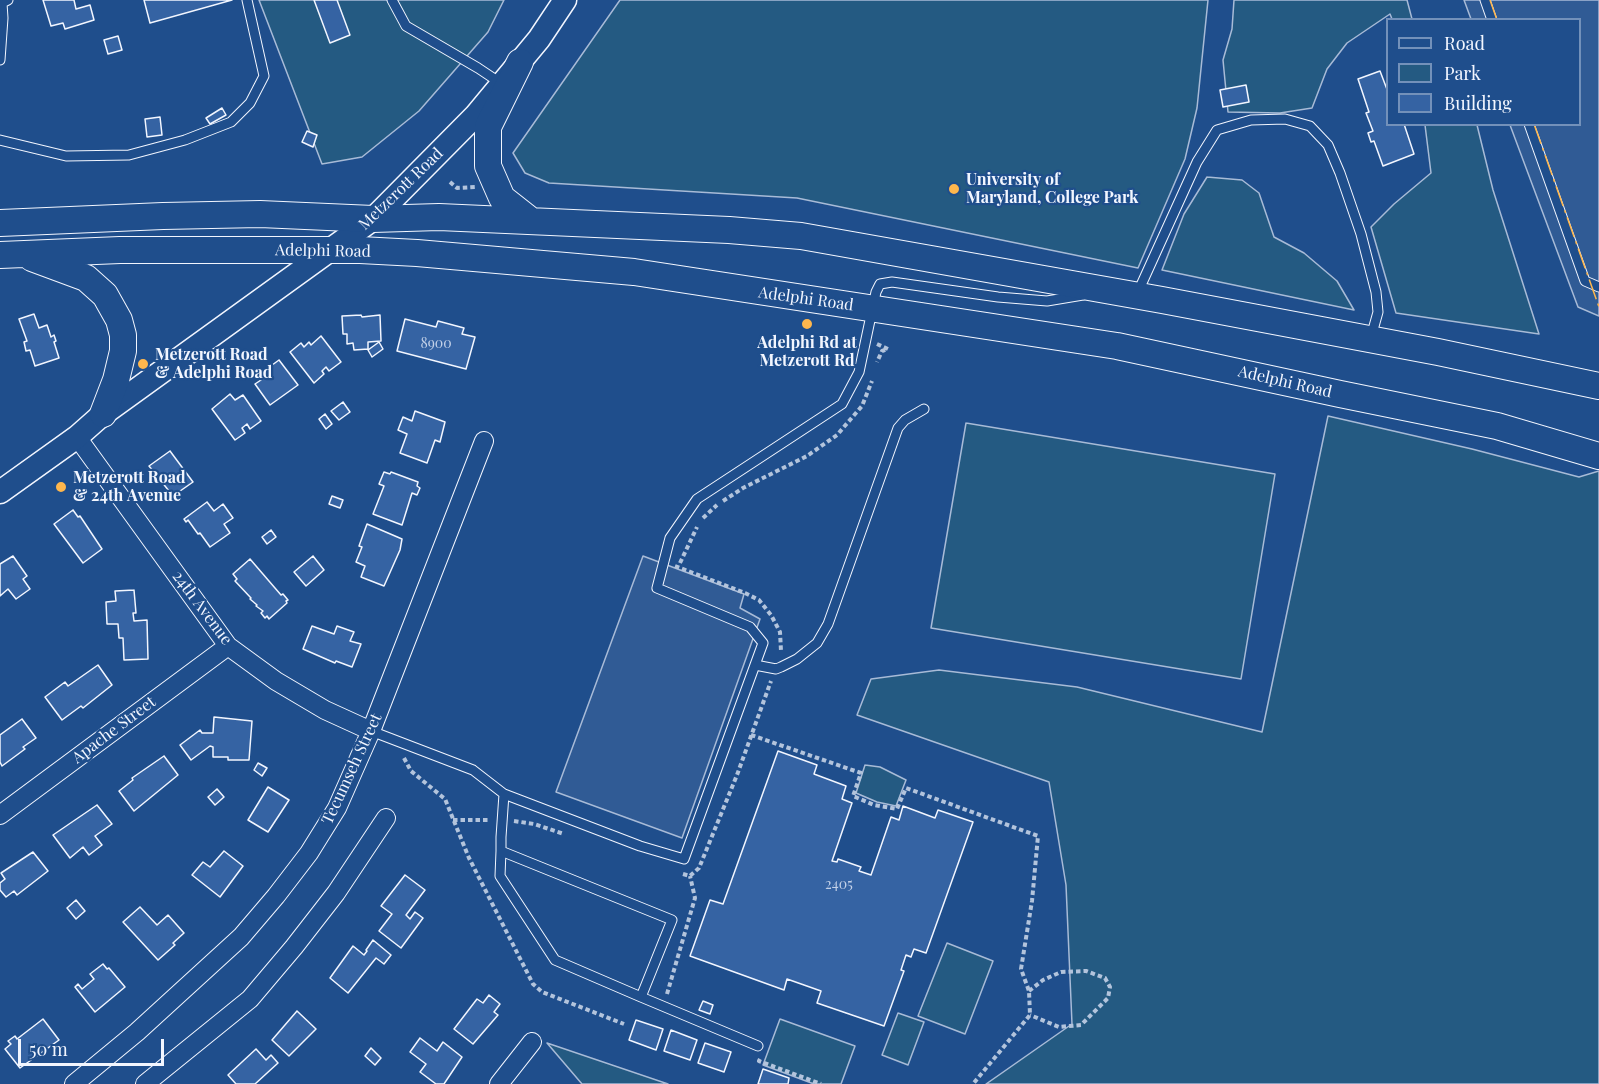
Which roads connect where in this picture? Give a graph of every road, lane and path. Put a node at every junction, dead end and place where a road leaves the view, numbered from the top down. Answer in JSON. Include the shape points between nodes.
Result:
{"nodes":[{"id":1,"x":247,"y":0,"type":"edge"},
{"id":2,"x":392,"y":0,"type":"edge"},
{"id":3,"x":565,"y":0,"type":"edge"},
{"id":4,"x":1485,"y":0,"type":"edge"},
{"id":5,"x":4,"y":1,"type":"edge"},
{"id":6,"x":1491,"y":18,"type":"edge"},
{"id":7,"x":0,"y":60,"type":"edge"},
{"id":8,"x":520,"y":62,"type":"junction"},
{"id":9,"x":502,"y":84,"type":"junction"},
{"id":10,"x":1530,"y":126,"type":"edge"},
{"id":11,"x":0,"y":140,"type":"edge"},
{"id":12,"x":450,"y":182,"type":"dead end"},
{"id":13,"x":482,"y":186,"type":"dead end"},
{"id":14,"x":373,"y":219,"type":"junction"},
{"id":15,"x":530,"y":220,"type":"junction"},
{"id":16,"x":0,"y":223,"type":"edge"},
{"id":17,"x":333,"y":250,"type":"junction"},
{"id":18,"x":10,"y":255,"type":"edge"},
{"id":19,"x":1599,"y":287,"type":"edge"},
{"id":20,"x":1108,"y":290,"type":"junction"},
{"id":21,"x":1137,"y":295,"type":"junction"},
{"id":22,"x":873,"y":309,"type":"junction"},
{"id":23,"x":1371,"y":340,"type":"junction"},
{"id":24,"x":1599,"y":386,"type":"edge"},
{"id":25,"x":924,"y":409,"type":"dead end"},
{"id":26,"x":103,"y":414,"type":"junction"},
{"id":27,"x":77,"y":437,"type":"junction"},
{"id":28,"x":484,"y":441,"type":"dead end"},
{"id":29,"x":1599,"y":456,"type":"edge"},
{"id":30,"x":0,"y":492,"type":"edge"},
{"id":31,"x":665,"y":562,"type":"junction"},
{"id":32,"x":228,"y":646,"type":"junction"},
{"id":33,"x":755,"y":665,"type":"junction"},
{"id":34,"x":776,"y":669,"type":"junction"},
{"id":35,"x":371,"y":731,"type":"junction"},
{"id":36,"x":751,"y":735,"type":"junction"},
{"id":37,"x":504,"y":794,"type":"junction"},
{"id":38,"x":0,"y":815,"type":"edge"},
{"id":39,"x":386,"y":818,"type":"dead end"},
{"id":40,"x":502,"y":819,"type":"junction"},
{"id":41,"x":453,"y":820,"type":"dead end"},
{"id":42,"x":567,"y":835,"type":"dead end"},
{"id":43,"x":501,"y":851,"type":"junction"},
{"id":44,"x":679,"y":873,"type":"dead end"},
{"id":45,"x":690,"y":876,"type":"junction"},
{"id":46,"x":1029,"y":991,"type":"junction"},
{"id":47,"x":641,"y":997,"type":"junction"},
{"id":48,"x":663,"y":1006,"type":"junction"},
{"id":49,"x":1030,"y":1015,"type":"junction"},
{"id":50,"x":532,"y":1042,"type":"dead end"},
{"id":51,"x":758,"y":1046,"type":"joint"},
{"id":52,"x":74,"y":1084,"type":"edge"},
{"id":53,"x":145,"y":1084,"type":"edge"},
{"id":54,"x":499,"y":1084,"type":"edge"},
{"id":55,"x":821,"y":1084,"type":"edge"},
{"id":56,"x":973,"y":1084,"type":"edge"}],
"edges":[{"from":1,"to":11,"type":"lane","via":[[264,76],[250,103],[231,122],[129,155],[66,156]]},
{"from":2,"to":9,"type":"lane","via":[[406,26]]},
{"from":3,"to":8,"type":"street","name":"Metzerott Road"},
{"from":4,"to":6,"type":"lane"},
{"from":5,"to":7,"type":"lane"},
{"from":8,"to":9,"type":"street","name":"Metzerott Road"},
{"from":8,"to":15,"type":"main road","via":[[488,127],[488,166],[502,198]]},
{"from":9,"to":14,"type":"street","name":"Metzerott Road"},
{"from":10,"to":19,"type":"lane","via":[[1585,280]]},
{"from":12,"to":13,"type":"path","via":[[456,190]]},
{"from":14,"to":15,"type":"main road","name":"Adelphi Road"},
{"from":14,"to":16,"type":"main road","name":"Adelphi Road","via":[[238,215]]},
{"from":14,"to":17,"type":"street","name":"Metzerott Road"},
{"from":15,"to":20,"type":"main road","name":"Adelphi Road","via":[[801,236]]},
{"from":17,"to":18,"type":"main road","name":"Adelphi Road","via":[[120,250]]},
{"from":17,"to":22,"type":"main road","name":"Adelphi Road","via":[[417,253],[634,272]]},
{"from":17,"to":26,"type":"street","name":"Metzerott Road"},
{"from":18,"to":26,"type":"main road","via":[[86,278],[105,295],[119,320],[123,351]]},
{"from":20,"to":21,"type":"main road","name":"Adelphi Road"},
{"from":20,"to":22,"type":"lane","via":[[1047,301],[892,282],[880,284]]},
{"from":21,"to":23,"type":"main road","name":"Adelphi Road"},
{"from":21,"to":23,"type":"lane","via":[[1197,162],[1218,130],[1251,120],[1285,119],[1310,126],[1328,145],[1340,173],[1376,292],[1378,312]]},
{"from":22,"to":29,"type":"main road","name":"Adelphi Road","via":[[1117,346],[1497,426]]},
{"from":22,"to":31,"type":"lane","via":[[860,372],[842,404],[698,499],[670,538]]},
{"from":23,"to":24,"type":"main road","name":"Adelphi Road"},
{"from":25,"to":34,"type":"lane","via":[[898,428],[828,624],[817,643]]},
{"from":26,"to":27,"type":"street","name":"Metzerott Road"},
{"from":27,"to":30,"type":"street","name":"Metzerott Road"},
{"from":27,"to":32,"type":"street","name":"24th Avenue"},
{"from":28,"to":35,"type":"street","name":"Tecumseh Street"},
{"from":31,"to":33,"type":"lane","via":[[657,588],[750,627],[763,643]]},
{"from":31,"to":34,"type":"path","via":[[759,600],[780,632],[781,652]]},
{"from":32,"to":35,"type":"street","name":"24th Avenue","via":[[276,681]]},
{"from":32,"to":38,"type":"street","name":"Apache Street"},
{"from":33,"to":34,"type":"lane"},
{"from":33,"to":37,"type":"lane","via":[[684,859]]},
{"from":34,"to":36,"type":"path"},
{"from":35,"to":37,"type":"lane","via":[[473,770]]},
{"from":35,"to":52,"type":"street","name":"Tecumseh Street","via":[[337,808],[309,854],[276,896],[241,937],[191,984]]},
{"from":36,"to":45,"type":"path","via":[[699,868]]},
{"from":36,"to":46,"type":"path","via":[[861,773],[853,796],[874,805],[897,809],[906,788],[1038,836],[1020,969]]},
{"from":37,"to":40,"type":"lane"},
{"from":39,"to":53,"type":"street","via":[[336,893],[250,999]]},
{"from":40,"to":41,"type":"path"},
{"from":40,"to":42,"type":"path"},
{"from":40,"to":43,"type":"lane"},
{"from":43,"to":47,"type":"lane","via":[[500,876],[555,960]]},
{"from":43,"to":47,"type":"lane","via":[[672,920]]},
{"from":44,"to":45,"type":"path"},
{"from":45,"to":48,"type":"path","via":[[695,898]]},
{"from":46,"to":49,"type":"path"},
{"from":46,"to":49,"type":"path","via":[[1061,972],[1078,971],[1095,972],[1110,987],[1108,998],[1081,1025],[1059,1027]]},
{"from":47,"to":48,"type":"lane"},
{"from":48,"to":51,"type":"lane"},
{"from":49,"to":56,"type":"path"},
{"from":50,"to":54,"type":"street"},
{"from":51,"to":55,"type":"path","via":[[765,1048],[759,1061]]}]}
